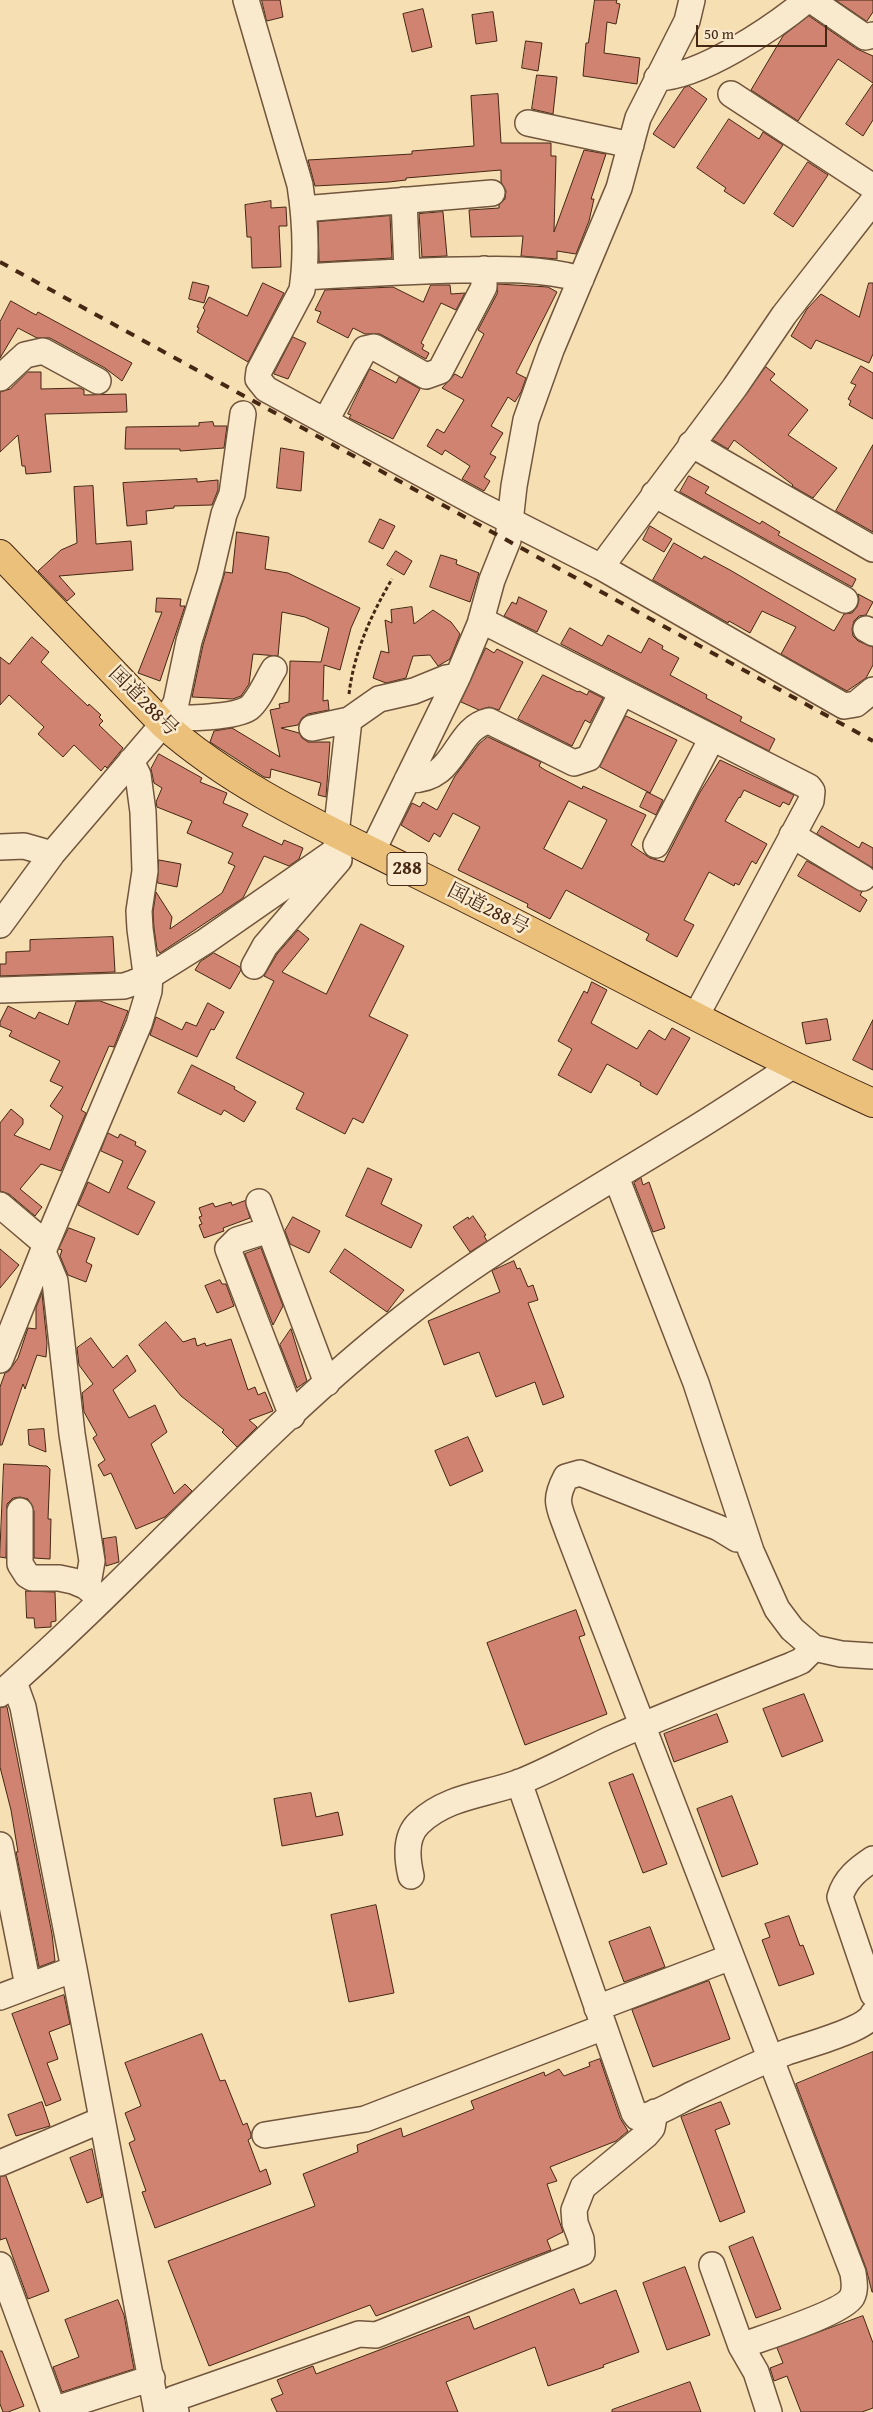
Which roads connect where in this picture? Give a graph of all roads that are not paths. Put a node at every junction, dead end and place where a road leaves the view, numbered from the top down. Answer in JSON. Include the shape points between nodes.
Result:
{"nodes":[{"id":1,"x":246,"y":0,"type":"edge"},
{"id":2,"x":692,"y":0,"type":"edge"},
{"id":3,"x":807,"y":0,"type":"edge"},
{"id":4,"x":811,"y":0,"type":"edge"},
{"id":5,"x":873,"y":35,"type":"edge"},
{"id":6,"x":657,"y":78,"type":"junction"},
{"id":7,"x":731,"y":94,"type":"dead end"},
{"id":8,"x":528,"y":123,"type":"dead end"},
{"id":9,"x":631,"y":145,"type":"junction"},
{"id":10,"x":873,"y":187,"type":"edge"},
{"id":11,"x":492,"y":193,"type":"dead end"},
{"id":12,"x":404,"y":200,"type":"junction"},
{"id":13,"x":873,"y":200,"type":"edge"},
{"id":14,"x":303,"y":209,"type":"junction"},
{"id":15,"x":484,"y":269,"type":"junction"},
{"id":16,"x":407,"y":271,"type":"junction"},
{"id":17,"x":304,"y":277,"type":"junction"},
{"id":18,"x":581,"y":279,"type":"junction"},
{"id":19,"x":0,"y":378,"type":"edge"},
{"id":20,"x":98,"y":381,"type":"dead end"},
{"id":21,"x":243,"y":414,"type":"dead end"},
{"id":22,"x":326,"y":420,"type":"junction"},
{"id":23,"x":691,"y":444,"type":"junction"},
{"id":24,"x":654,"y":494,"type":"junction"},
{"id":25,"x":511,"y":520,"type":"junction"},
{"id":26,"x":873,"y":549,"type":"edge"},
{"id":27,"x":0,"y":554,"type":"edge"},
{"id":28,"x":600,"y":567,"type":"junction"},
{"id":29,"x":845,"y":600,"type":"dead end"},
{"id":30,"x":481,"y":620,"type":"junction"},
{"id":31,"x":274,"y":669,"type":"dead end"},
{"id":32,"x":458,"y":676,"type":"junction"},
{"id":33,"x":873,"y":690,"type":"edge"},
{"id":34,"x":622,"y":692,"type":"junction"},
{"id":35,"x":166,"y":720,"type":"junction"},
{"id":36,"x":349,"y":720,"type":"junction"},
{"id":37,"x":312,"y":728,"type":"dead end"},
{"id":38,"x":712,"y":738,"type":"junction"},
{"id":39,"x":131,"y":761,"type":"junction"},
{"id":40,"x":407,"y":780,"type":"junction"},
{"id":41,"x":792,"y":835,"type":"junction"},
{"id":42,"x":352,"y":842,"type":"junction"},
{"id":43,"x":656,"y":845,"type":"dead end"},
{"id":44,"x":0,"y":847,"type":"edge"},
{"id":45,"x":52,"y":854,"type":"junction"},
{"id":46,"x":863,"y":878,"type":"dead end"},
{"id":47,"x":0,"y":925,"type":"edge"},
{"id":48,"x":254,"y":966,"type":"dead end"},
{"id":49,"x":150,"y":976,"type":"junction"},
{"id":50,"x":0,"y":990,"type":"edge"},
{"id":51,"x":696,"y":1016,"type":"junction"},
{"id":52,"x":794,"y":1065,"type":"junction"},
{"id":53,"x":873,"y":1103,"type":"edge"},
{"id":54,"x":616,"y":1177,"type":"junction"},
{"id":55,"x":259,"y":1202,"type":"dead end"},
{"id":56,"x":0,"y":1205,"type":"edge"},
{"id":57,"x":269,"y":1230,"type":"junction"},
{"id":58,"x":44,"y":1248,"type":"junction"},
{"id":59,"x":0,"y":1360,"type":"edge"},
{"id":60,"x":327,"y":1383,"type":"junction"},
{"id":61,"x":292,"y":1416,"type":"junction"},
{"id":62,"x":20,"y":1511,"type":"dead end"},
{"id":63,"x":747,"y":1539,"type":"junction"},
{"id":64,"x":94,"y":1592,"type":"junction"},
{"id":65,"x":814,"y":1648,"type":"junction"},
{"id":66,"x":873,"y":1656,"type":"edge"},
{"id":67,"x":7,"y":1688,"type":"edge"},
{"id":68,"x":642,"y":1726,"type":"junction"},
{"id":69,"x":519,"y":1782,"type":"junction"},
{"id":70,"x":0,"y":1845,"type":"edge"},
{"id":71,"x":873,"y":1859,"type":"edge"},
{"id":72,"x":411,"y":1876,"type":"dead end"},
{"id":73,"x":731,"y":1957,"type":"junction"},
{"id":74,"x":74,"y":1969,"type":"junction"},
{"id":75,"x":28,"y":1986,"type":"junction"},
{"id":76,"x":873,"y":1994,"type":"edge"},
{"id":77,"x":0,"y":1997,"type":"edge"},
{"id":78,"x":873,"y":2014,"type":"edge"},
{"id":79,"x":601,"y":2017,"type":"junction"},
{"id":80,"x":770,"y":2059,"type":"junction"},
{"id":81,"x":655,"y":2112,"type":"junction"},
{"id":82,"x":92,"y":2124,"type":"dead end"},
{"id":83,"x":265,"y":2135,"type":"dead end"},
{"id":84,"x":0,"y":2163,"type":"edge"},
{"id":85,"x":0,"y":2265,"type":"edge"},
{"id":86,"x":712,"y":2265,"type":"dead end"},
{"id":87,"x":863,"y":2293,"type":"edge"},
{"id":88,"x":741,"y":2346,"type":"junction"},
{"id":89,"x":152,"y":2378,"type":"junction"},
{"id":90,"x":54,"y":2411,"type":"edge"},
{"id":91,"x":157,"y":2412,"type":"edge"},
{"id":92,"x":176,"y":2412,"type":"edge"},
{"id":93,"x":769,"y":2412,"type":"edge"}],
"edges":[{"from":1,"to":14,"type":"street","via":[[300,185]]},
{"from":2,"to":6,"type":"street","via":[[687,21]]},
{"from":3,"to":6,"type":"street","via":[[784,19],[705,64]]},
{"from":4,"to":5,"type":"street","via":[[857,33],[865,37]]},
{"from":6,"to":9,"type":"street","via":[[638,118]]},
{"from":7,"to":10,"type":"street"},
{"from":8,"to":9,"type":"street"},
{"from":9,"to":18,"type":"street","via":[[619,188]]},
{"from":11,"to":12,"type":"street"},
{"from":12,"to":14,"type":"street"},
{"from":12,"to":16,"type":"street"},
{"from":13,"to":23,"type":"street","via":[[784,315]]},
{"from":14,"to":17,"type":"street"},
{"from":15,"to":16,"type":"street"},
{"from":15,"to":18,"type":"street","via":[[560,273]]},
{"from":15,"to":22,"type":"street","via":[[484,287],[440,371],[426,376],[374,348],[365,349]]},
{"from":16,"to":17,"type":"street"},
{"from":17,"to":22,"type":"street","via":[[302,290],[258,378],[266,388]]},
{"from":18,"to":25,"type":"street","via":[[526,420]]},
{"from":19,"to":20,"type":"street","via":[[25,355],[42,351]]},
{"from":21,"to":35,"type":"street","via":[[232,494],[188,641],[178,697]]},
{"from":22,"to":25,"type":"street"},
{"from":23,"to":24,"type":"street"},
{"from":23,"to":26,"type":"street"},
{"from":24,"to":28,"type":"street"},
{"from":24,"to":29,"type":"street"},
{"from":25,"to":28,"type":"street"},
{"from":25,"to":30,"type":"street","via":[[508,540]]},
{"from":27,"to":35,"type":"highway","name":"国道288号","number":"288"},
{"from":28,"to":33,"type":"street","via":[[844,706],[856,704]]},
{"from":30,"to":32,"type":"street"},
{"from":30,"to":34,"type":"street"},
{"from":31,"to":35,"type":"street","via":[[251,706],[242,711]]},
{"from":32,"to":36,"type":"street","via":[[374,700]]},
{"from":32,"to":40,"type":"street"},
{"from":34,"to":38,"type":"street"},
{"from":34,"to":40,"type":"street","via":[[588,758],[574,762],[489,722],[474,728],[439,772],[421,780]]},
{"from":35,"to":39,"type":"street"},
{"from":35,"to":42,"type":"highway","name":"国道288号","number":"288","via":[[187,744],[237,779]]},
{"from":36,"to":37,"type":"street"},
{"from":36,"to":42,"type":"street"},
{"from":38,"to":41,"type":"street","via":[[809,787],[812,796]]},
{"from":38,"to":43,"type":"street"},
{"from":39,"to":45,"type":"street"},
{"from":39,"to":49,"type":"street","via":[[138,775],[143,812],[145,871],[139,911],[145,966]]},
{"from":40,"to":42,"type":"street"},
{"from":41,"to":46,"type":"street"},
{"from":41,"to":51,"type":"street"},
{"from":42,"to":48,"type":"street","via":[[265,946]]},
{"from":42,"to":49,"type":"street"},
{"from":42,"to":51,"type":"highway","name":"国道288号","number":"288"},
{"from":44,"to":45,"type":"street","via":[[24,846]]},
{"from":45,"to":47,"type":"street"},
{"from":49,"to":50,"type":"street","via":[[124,986]]},
{"from":49,"to":58,"type":"street","via":[[139,1024]]},
{"from":51,"to":52,"type":"highway","name":"国道288号","number":"288"},
{"from":52,"to":53,"type":"highway","name":"国道288号","number":"288"},
{"from":52,"to":54,"type":"street"},
{"from":54,"to":60,"type":"street","via":[[493,1251],[404,1317]]},
{"from":54,"to":63,"type":"street","via":[[696,1383]]},
{"from":55,"to":57,"type":"street"},
{"from":56,"to":58,"type":"street"},
{"from":57,"to":60,"type":"street"},
{"from":57,"to":61,"type":"street","via":[[237,1240],[228,1249]]},
{"from":58,"to":59,"type":"street"},
{"from":58,"to":64,"type":"street","via":[[55,1281]]},
{"from":60,"to":61,"type":"street"},
{"from":61,"to":64,"type":"street"},
{"from":62,"to":64,"type":"street","via":[[20,1564],[27,1575],[32,1578],[59,1578]]},
{"from":63,"to":65,"type":"street","via":[[777,1609],[792,1629]]},
{"from":63,"to":68,"type":"street","via":[[737,1538],[720,1528],[580,1473],[566,1477],[557,1494],[558,1504]]},
{"from":64,"to":67,"type":"street"},
{"from":65,"to":66,"type":"street"},
{"from":65,"to":68,"type":"street","via":[[792,1665]]},
{"from":67,"to":74,"type":"street","via":[[23,1707]]},
{"from":68,"to":69,"type":"street"},
{"from":68,"to":73,"type":"street"},
{"from":69,"to":72,"type":"street","via":[[457,1800],[419,1823],[409,1845]]},
{"from":69,"to":79,"type":"street"},
{"from":70,"to":75,"type":"street"},
{"from":71,"to":76,"type":"street","via":[[858,1868],[843,1887],[840,1897]]},
{"from":73,"to":79,"type":"street"},
{"from":73,"to":80,"type":"street"},
{"from":74,"to":75,"type":"street"},
{"from":74,"to":89,"type":"street"},
{"from":75,"to":77,"type":"street"},
{"from":78,"to":80,"type":"street","via":[[872,2019],[859,2026]]},
{"from":79,"to":81,"type":"street","via":[[634,2113],[637,2117]]},
{"from":79,"to":83,"type":"street","via":[[365,2119]]},
{"from":80,"to":81,"type":"street"},
{"from":80,"to":87,"type":"street"},
{"from":81,"to":92,"type":"street","via":[[652,2128],[583,2187],[574,2210],[582,2253],[376,2335],[359,2334],[173,2399]]},
{"from":82,"to":84,"type":"street"},
{"from":85,"to":90,"type":"street"},
{"from":86,"to":88,"type":"street"},
{"from":87,"to":88,"type":"street","via":[[837,2310]]},
{"from":88,"to":93,"type":"street","via":[[756,2372]]},
{"from":89,"to":90,"type":"street"},
{"from":89,"to":91,"type":"street"}]}
